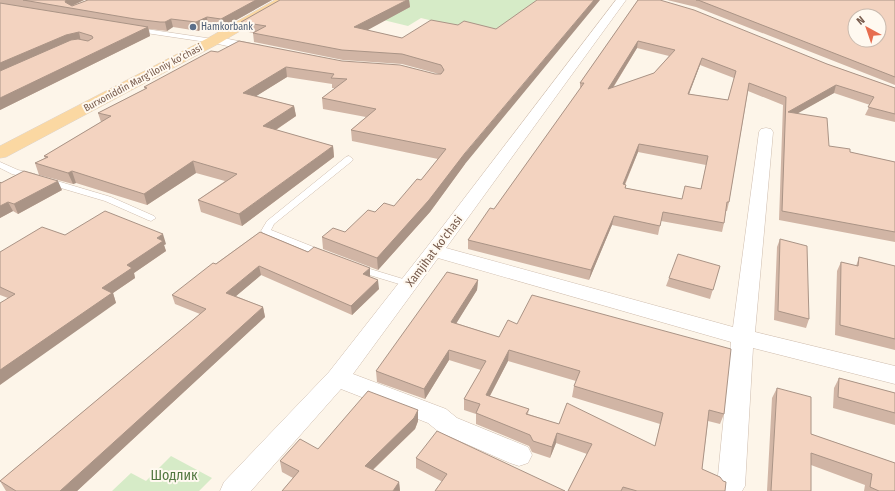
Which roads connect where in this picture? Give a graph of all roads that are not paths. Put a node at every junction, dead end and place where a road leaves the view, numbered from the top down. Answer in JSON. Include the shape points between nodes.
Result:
{"nodes":[{"id":1,"x":284,"y":0,"type":"edge"},
{"id":2,"x":621,"y":0,"type":"edge"},
{"id":3,"x":129,"y":30,"type":"edge"},
{"id":4,"x":213,"y":41,"type":"junction"},
{"id":5,"x":273,"y":52,"type":"edge"},
{"id":6,"x":766,"y":132,"type":"dead end"},
{"id":7,"x":0,"y":153,"type":"edge"},
{"id":8,"x":349,"y":159,"type":"dead end"},
{"id":9,"x":0,"y":165,"type":"edge"},
{"id":10,"x":151,"y":218,"type":"dead end"},
{"id":11,"x":434,"y":251,"type":"junction"},
{"id":12,"x":329,"y":257,"type":"edge"},
{"id":13,"x":350,"y":266,"type":"edge"},
{"id":14,"x":409,"y":284,"type":"junction"},
{"id":15,"x":744,"y":337,"type":"junction"},
{"id":16,"x":895,"y":375,"type":"edge"},
{"id":17,"x":337,"y":378,"type":"junction"},
{"id":18,"x":519,"y":455,"type":"dead end"},
{"id":19,"x":731,"y":486,"type":"dead end"},
{"id":20,"x":234,"y":491,"type":"edge"}],
"edges":[{"from":1,"to":4,"type":"main road","name":"Burxoniddin Marg’iloniy ko’chasi"},
{"from":2,"to":11,"type":"street","name":"Xamjihat ko'chasi"},
{"from":3,"to":4,"type":"lane"},
{"from":4,"to":5,"type":"street"},
{"from":4,"to":7,"type":"main road","name":"Burxoniddin Marg’iloniy ko’chasi"},
{"from":6,"to":15,"type":"street"},
{"from":8,"to":12,"type":"lane","via":[[270,223],[266,231]]},
{"from":9,"to":10,"type":"lane","via":[[15,172],[108,199]]},
{"from":11,"to":14,"type":"street","name":"Xamjihat ko'chasi"},
{"from":11,"to":15,"type":"street"},
{"from":13,"to":14,"type":"lane"},
{"from":14,"to":17,"type":"street","name":"Xamjihat ko'chasi"},
{"from":15,"to":16,"type":"street"},
{"from":15,"to":19,"type":"street"},
{"from":17,"to":18,"type":"street","via":[[437,416],[448,425]]},
{"from":17,"to":20,"type":"street","name":"Xamjihat ko'chasi"}]}
